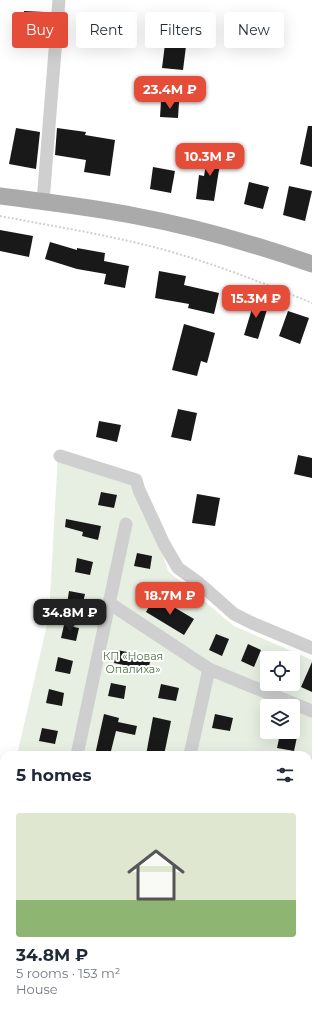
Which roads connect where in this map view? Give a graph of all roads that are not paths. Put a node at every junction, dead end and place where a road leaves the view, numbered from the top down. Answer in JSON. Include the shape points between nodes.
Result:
{"nodes":[{"id":1,"x":59,"y":0,"type":"edge"},
{"id":2,"x":0,"y":196,"type":"edge"},
{"id":3,"x":43,"y":202,"type":"junction"},
{"id":4,"x":312,"y":264,"type":"edge"},
{"id":5,"x":60,"y":456,"type":"dead end"},
{"id":6,"x":126,"y":524,"type":"dead end"},
{"id":7,"x":109,"y":603,"type":"junction"},
{"id":8,"x":312,"y":648,"type":"edge"},
{"id":9,"x":209,"y":669,"type":"junction"},
{"id":10,"x":312,"y":711,"type":"edge"},
{"id":11,"x":77,"y":751,"type":"edge"},
{"id":12,"x":191,"y":751,"type":"edge"}],
"edges":[{"from":1,"to":3,"type":"street"},
{"from":2,"to":3,"type":"main road"},
{"from":3,"to":4,"type":"main road","via":[[130,215],[206,231],[261,246]]},
{"from":5,"to":8,"type":"street","via":[[136,480],[164,544],[178,568],[234,614]]},
{"from":6,"to":7,"type":"street"},
{"from":7,"to":9,"type":"street"},
{"from":7,"to":11,"type":"street"},
{"from":9,"to":10,"type":"street"},
{"from":9,"to":12,"type":"street"}]}
